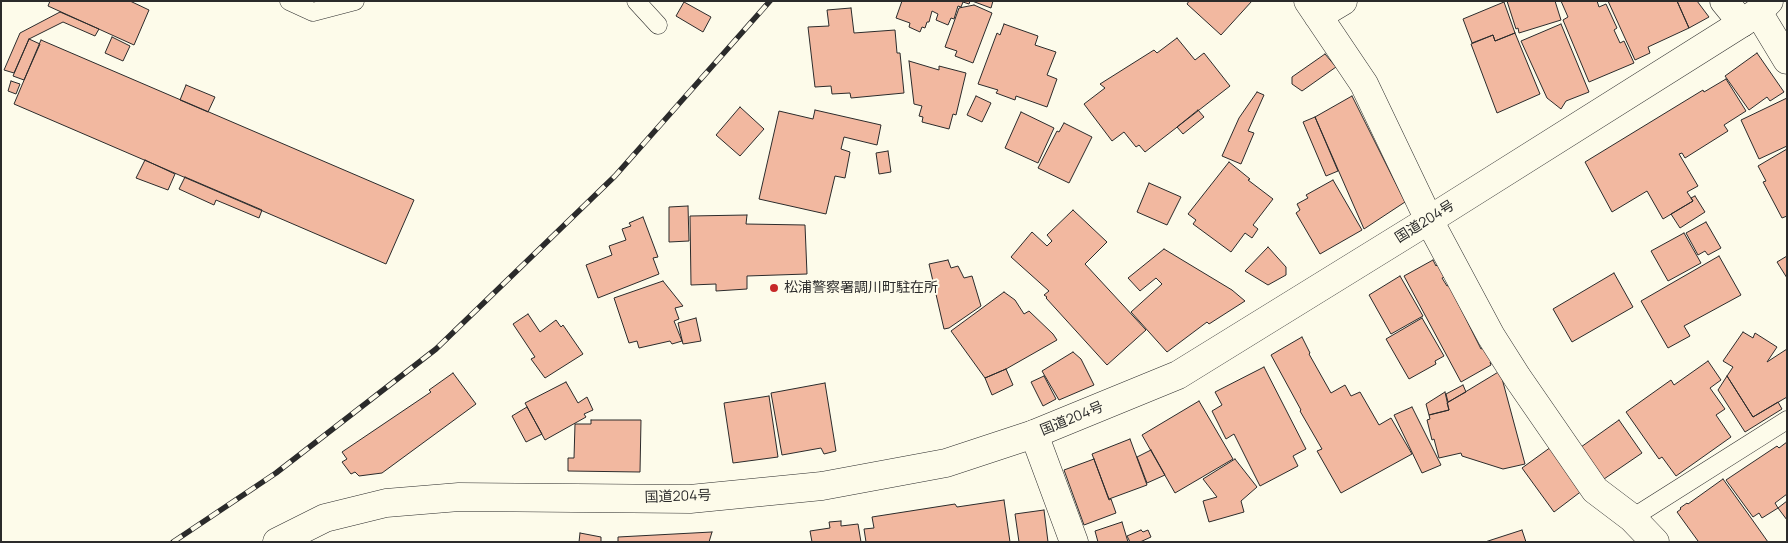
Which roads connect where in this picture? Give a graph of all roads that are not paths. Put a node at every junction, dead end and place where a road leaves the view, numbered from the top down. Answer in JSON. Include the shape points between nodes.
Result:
{"nodes":[{"id":1,"x":289,"y":1,"type":"edge"},
{"id":2,"x":356,"y":1,"type":"edge"},
{"id":3,"x":636,"y":1,"type":"edge"},
{"id":4,"x":1343,"y":1,"type":"edge"},
{"id":5,"x":1724,"y":1,"type":"edge"},
{"id":6,"x":1313,"y":8,"type":"edge"},
{"id":7,"x":1756,"y":12,"type":"edge"},
{"id":8,"x":658,"y":25,"type":"dead end"},
{"id":9,"x":1787,"y":60,"type":"edge"},
{"id":10,"x":1429,"y":220,"type":"junction"},
{"id":11,"x":1787,"y":420,"type":"edge"},
{"id":12,"x":1034,"y":434,"type":"junction"},
{"id":13,"x":1632,"y":518,"type":"junction"},
{"id":14,"x":277,"y":542,"type":"edge"},
{"id":15,"x":1074,"y":542,"type":"edge"},
{"id":16,"x":1655,"y":542,"type":"edge"}],
"edges":[{"from":1,"to":2,"type":"lane","via":[[313,12]]},
{"from":3,"to":8,"type":"lane"},
{"from":4,"to":6,"type":"main road"},
{"from":5,"to":7,"type":"main road"},
{"from":6,"to":10,"type":"main road","via":[[1364,84]]},
{"from":7,"to":9,"type":"main road"},
{"from":7,"to":10,"type":"main road","name":"国道204号"},
{"from":10,"to":12,"type":"main road","name":"国道204号","via":[[1178,375]]},
{"from":10,"to":13,"type":"main road","via":[[1491,336],[1517,377],[1595,490]]},
{"from":11,"to":13,"type":"lane"},
{"from":12,"to":14,"type":"main road","name":"国道204号","via":[[946,463],[822,486],[690,499],[459,497],[386,503],[325,518]]},
{"from":12,"to":15,"type":"main road"},
{"from":13,"to":16,"type":"main road"}]}
